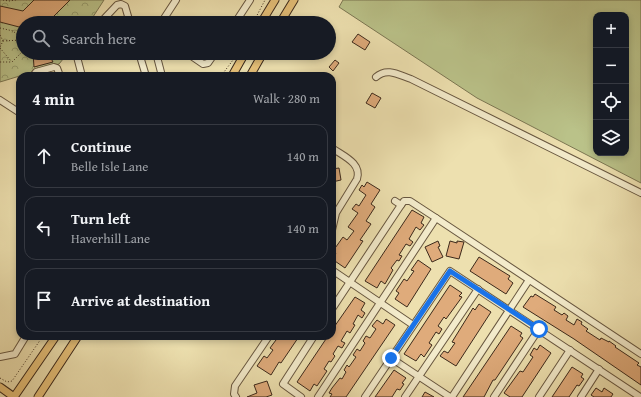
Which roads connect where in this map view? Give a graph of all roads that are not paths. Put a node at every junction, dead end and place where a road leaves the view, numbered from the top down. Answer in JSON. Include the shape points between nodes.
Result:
{"nodes":[{"id":1,"x":176,"y":0,"type":"edge"},
{"id":2,"x":250,"y":0,"type":"edge"},
{"id":3,"x":275,"y":0,"type":"edge"},
{"id":4,"x":294,"y":0,"type":"edge"},
{"id":5,"x":107,"y":16,"type":"edge"},
{"id":6,"x":128,"y":16,"type":"edge"},
{"id":7,"x":166,"y":16,"type":"edge"},
{"id":8,"x":239,"y":16,"type":"edge"},
{"id":9,"x":265,"y":16,"type":"edge"},
{"id":10,"x":284,"y":16,"type":"edge"},
{"id":11,"x":78,"y":60,"type":"edge"},
{"id":12,"x":141,"y":60,"type":"edge"},
{"id":13,"x":158,"y":60,"type":"edge"},
{"id":14,"x":197,"y":60,"type":"edge"},
{"id":15,"x":210,"y":60,"type":"edge"},
{"id":16,"x":241,"y":60,"type":"edge"},
{"id":17,"x":259,"y":60,"type":"edge"},
{"id":18,"x":36,"y":72,"type":"edge"},
{"id":19,"x":58,"y":72,"type":"edge"},
{"id":20,"x":81,"y":72,"type":"edge"},
{"id":21,"x":145,"y":72,"type":"edge"},
{"id":22,"x":161,"y":72,"type":"edge"},
{"id":23,"x":234,"y":72,"type":"edge"},
{"id":24,"x":252,"y":72,"type":"edge"},
{"id":25,"x":376,"y":78,"type":"dead end"},
{"id":26,"x":0,"y":100,"type":"edge"},
{"id":27,"x":16,"y":110,"type":"edge"},
{"id":28,"x":336,"y":151,"type":"edge"},
{"id":29,"x":641,"y":193,"type":"edge"},
{"id":30,"x":336,"y":213,"type":"edge"},
{"id":31,"x":436,"y":218,"type":"junction"},
{"id":32,"x":336,"y":273,"type":"edge"},
{"id":33,"x":529,"y":280,"type":"junction"},
{"id":34,"x":350,"y":282,"type":"junction"},
{"id":35,"x":478,"y":289,"type":"junction"},
{"id":36,"x":336,"y":303,"type":"edge"},
{"id":37,"x":380,"y":303,"type":"junction"},
{"id":38,"x":509,"y":310,"type":"junction"},
{"id":39,"x":413,"y":325,"type":"junction"},
{"id":40,"x":539,"y":329,"type":"junction"},
{"id":41,"x":23,"y":340,"type":"edge"},
{"id":42,"x":53,"y":340,"type":"edge"},
{"id":43,"x":75,"y":340,"type":"edge"},
{"id":44,"x":266,"y":340,"type":"edge"},
{"id":45,"x":311,"y":340,"type":"edge"},
{"id":46,"x":570,"y":350,"type":"junction"},
{"id":47,"x":641,"y":354,"type":"edge"},
{"id":48,"x":0,"y":357,"type":"edge"},
{"id":49,"x":391,"y":358,"type":"junction"},
{"id":50,"x":599,"y":369,"type":"junction"},
{"id":51,"x":419,"y":377,"type":"junction"},
{"id":52,"x":0,"y":387,"type":"edge"},
{"id":53,"x":631,"y":391,"type":"junction"},
{"id":54,"x":14,"y":397,"type":"edge"},
{"id":55,"x":38,"y":397,"type":"edge"},
{"id":56,"x":236,"y":397,"type":"edge"},
{"id":57,"x":302,"y":397,"type":"edge"},
{"id":58,"x":318,"y":397,"type":"edge"},
{"id":59,"x":365,"y":397,"type":"edge"},
{"id":60,"x":406,"y":397,"type":"edge"},
{"id":61,"x":451,"y":397,"type":"edge"},
{"id":62,"x":494,"y":397,"type":"edge"},
{"id":63,"x":539,"y":397,"type":"edge"},
{"id":64,"x":581,"y":397,"type":"edge"},
{"id":65,"x":627,"y":397,"type":"edge"},
{"id":66,"x":640,"y":397,"type":"edge"}],
"edges":[{"from":1,"to":7,"type":"street"},
{"from":2,"to":8,"type":"street"},
{"from":3,"to":9,"type":"main road"},
{"from":4,"to":10,"type":"main road"},
{"from":5,"to":6,"type":"street","via":[[121,4],[125,6]]},
{"from":11,"to":20,"type":"street"},
{"from":12,"to":21,"type":"street"},
{"from":13,"to":22,"type":"street"},
{"from":14,"to":15,"type":"street","via":[[203,64]]},
{"from":16,"to":23,"type":"main road"},
{"from":17,"to":24,"type":"main road"},
{"from":18,"to":19,"type":"street","via":[[54,67]]},
{"from":25,"to":29,"type":"street","via":[[384,72],[390,72],[411,80]]},
{"from":26,"to":27,"type":"street"},
{"from":28,"to":30,"type":"street","via":[[355,165],[359,174]]},
{"from":31,"to":33,"type":"street"},
{"from":31,"to":34,"type":"street","via":[[410,201],[398,203]]},
{"from":31,"to":37,"type":"street"},
{"from":32,"to":34,"type":"street"},
{"from":33,"to":38,"type":"street"},
{"from":33,"to":47,"type":"street"},
{"from":34,"to":36,"type":"street"},
{"from":34,"to":37,"type":"street"},
{"from":35,"to":38,"type":"street"},
{"from":35,"to":39,"type":"street","via":[[450,271]]},
{"from":35,"to":51,"type":"street"},
{"from":37,"to":39,"type":"street"},
{"from":37,"to":58,"type":"street"},
{"from":38,"to":40,"type":"street"},
{"from":38,"to":61,"type":"street"},
{"from":39,"to":49,"type":"street"},
{"from":40,"to":46,"type":"street"},
{"from":40,"to":62,"type":"street"},
{"from":41,"to":48,"type":"street","via":[[14,354]]},
{"from":42,"to":54,"type":"main road"},
{"from":43,"to":55,"type":"main road"},
{"from":44,"to":56,"type":"street","via":[[236,386]]},
{"from":45,"to":57,"type":"street","via":[[282,384]]},
{"from":46,"to":50,"type":"street"},
{"from":46,"to":63,"type":"street"},
{"from":49,"to":51,"type":"street"},
{"from":49,"to":59,"type":"street"},
{"from":50,"to":53,"type":"street"},
{"from":50,"to":64,"type":"street"},
{"from":51,"to":60,"type":"street"},
{"from":51,"to":61,"type":"street"},
{"from":52,"to":54,"type":"main road"},
{"from":53,"to":65,"type":"street"},
{"from":53,"to":66,"type":"street"}]}
